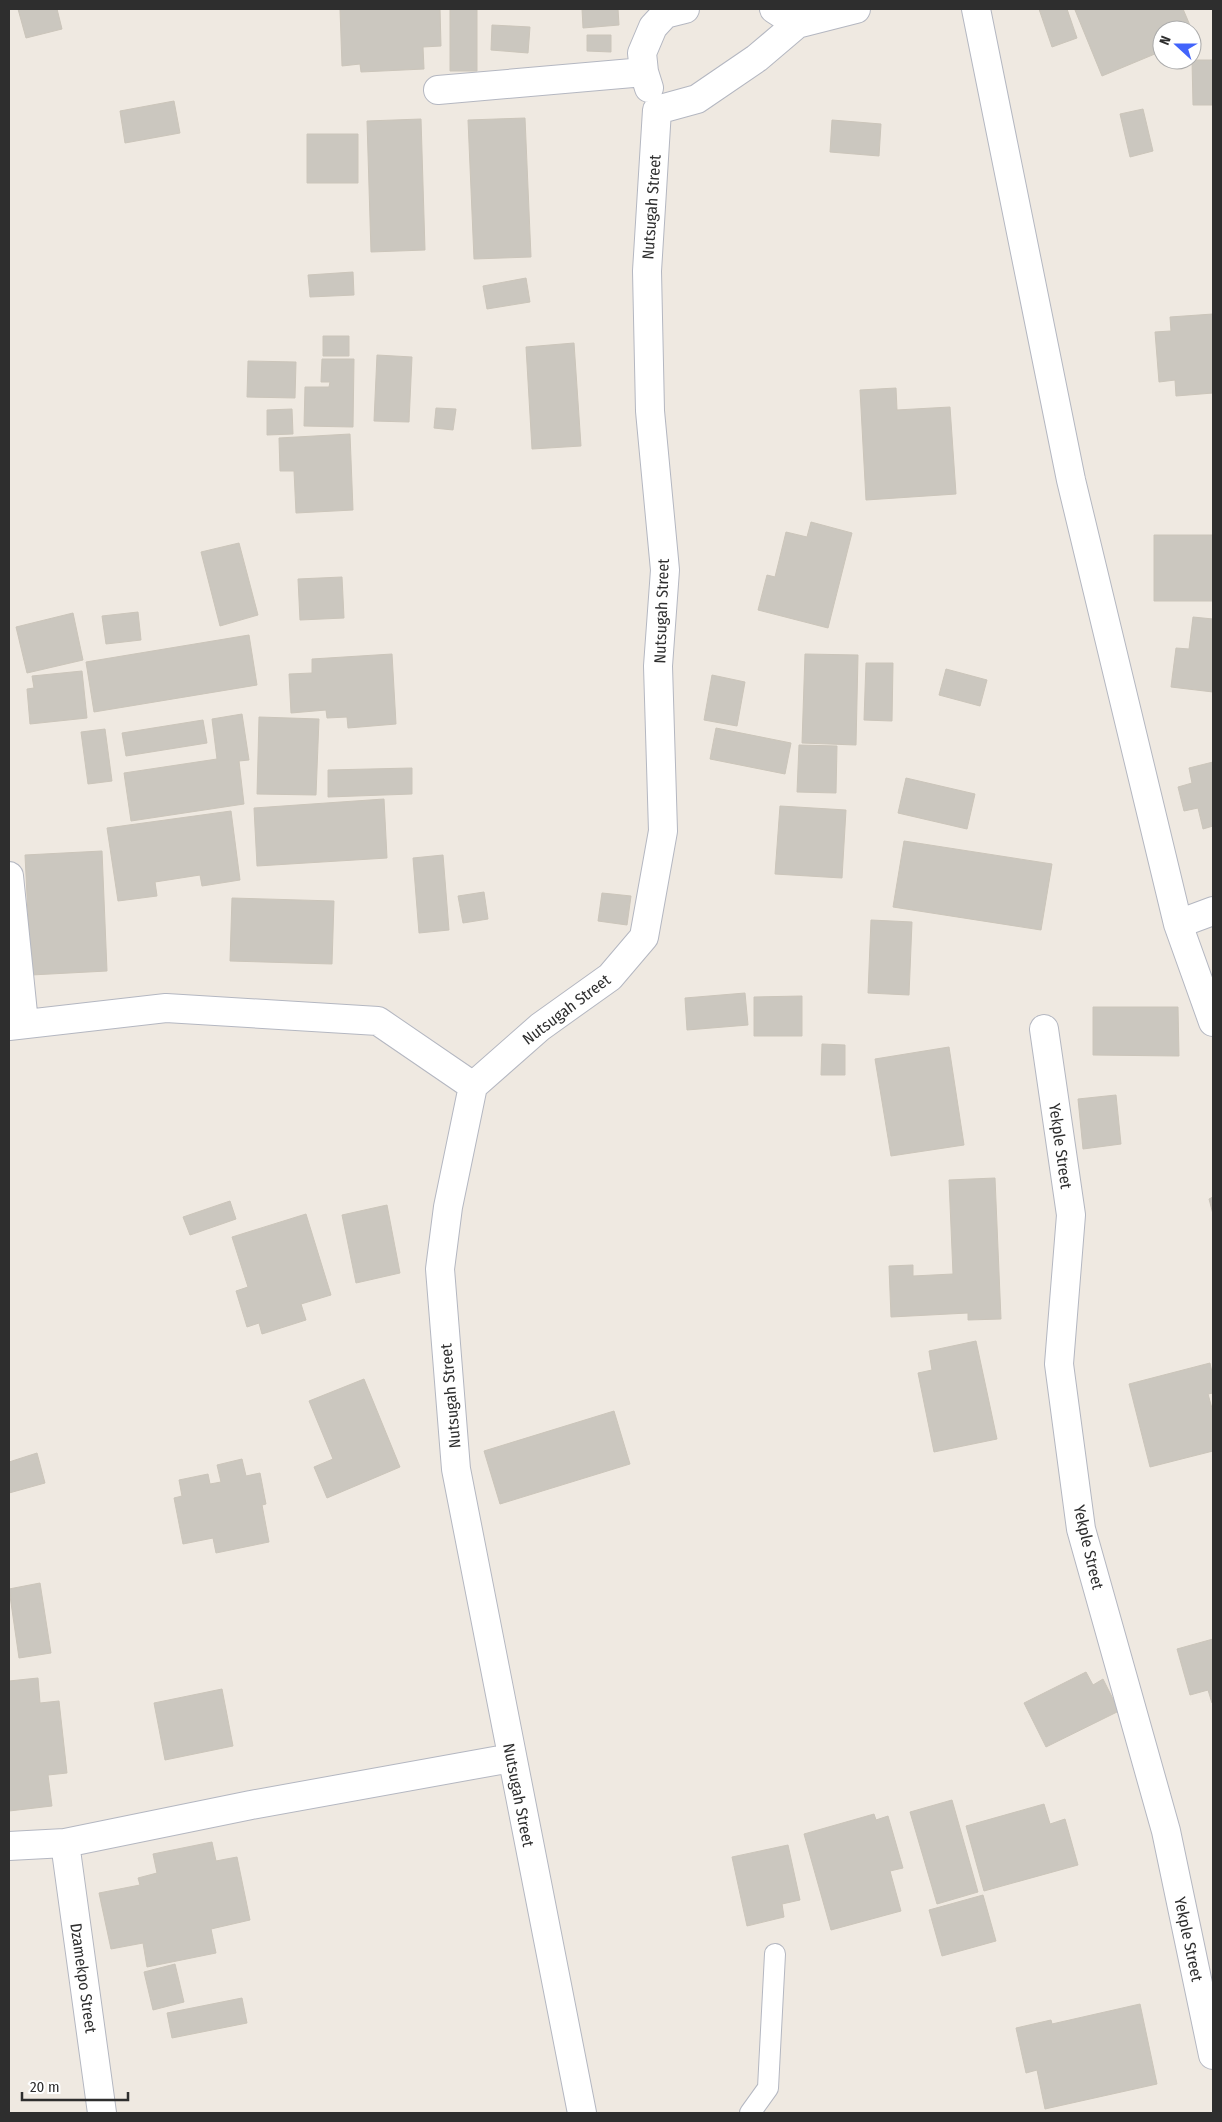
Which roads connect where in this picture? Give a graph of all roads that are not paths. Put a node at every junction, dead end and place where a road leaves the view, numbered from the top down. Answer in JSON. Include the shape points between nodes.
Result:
{"nodes":[{"id":1,"x":685,"y":9,"type":"edge"},
{"id":2,"x":774,"y":9,"type":"edge"},
{"id":3,"x":856,"y":9,"type":"edge"},
{"id":4,"x":976,"y":9,"type":"edge"},
{"id":5,"x":797,"y":24,"type":"junction"},
{"id":6,"x":644,"y":72,"type":"junction"},
{"id":7,"x":438,"y":90,"type":"dead end"},
{"id":8,"x":657,"y":110,"type":"junction"},
{"id":9,"x":9,"y":876,"type":"edge"},
{"id":10,"x":1213,"y":911,"type":"edge"},
{"id":11,"x":1178,"y":924,"type":"junction"},
{"id":12,"x":1213,"y":1022,"type":"edge"},
{"id":13,"x":16,"y":1025,"type":"edge"},
{"id":14,"x":1044,"y":1029,"type":"dead end"},
{"id":15,"x":473,"y":1086,"type":"junction"},
{"id":16,"x":511,"y":1758,"type":"junction"},
{"id":17,"x":65,"y":1843,"type":"junction"},
{"id":18,"x":9,"y":1846,"type":"edge"},
{"id":19,"x":775,"y":1954,"type":"dead end"},
{"id":20,"x":1213,"y":2055,"type":"edge"},
{"id":21,"x":102,"y":2113,"type":"edge"},
{"id":22,"x":582,"y":2113,"type":"edge"},
{"id":23,"x":750,"y":2113,"type":"edge"}],
"edges":[{"from":1,"to":6,"type":"street","via":[[665,14],[653,27],[642,53]]},
{"from":2,"to":5,"type":"street"},
{"from":3,"to":5,"type":"street"},
{"from":4,"to":11,"type":"street","via":[[1071,480]]},
{"from":5,"to":8,"type":"street","via":[[757,58],[697,99]]},
{"from":6,"to":7,"type":"street"},
{"from":6,"to":8,"type":"street"},
{"from":8,"to":15,"type":"street","name":"Nutsugah Street","via":[[646,271],[650,411],[665,570],[658,666],[663,831],[644,937],[610,976],[540,1027]]},
{"from":9,"to":13,"type":"street"},
{"from":10,"to":11,"type":"street"},
{"from":11,"to":12,"type":"street"},
{"from":13,"to":15,"type":"street","via":[[166,1008],[378,1021]]},
{"from":14,"to":20,"type":"street","name":"Yekple Street","via":[[1071,1215],[1059,1364],[1081,1528],[1166,1831]]},
{"from":15,"to":16,"type":"street","name":"Nutsugah Street","via":[[448,1207],[440,1269],[456,1468]]},
{"from":16,"to":17,"type":"street"},
{"from":16,"to":22,"type":"street","name":"Nutsugah Street"},
{"from":17,"to":18,"type":"street"},
{"from":17,"to":21,"type":"street","name":"Dzamekpo Street"},
{"from":19,"to":23,"type":"lane","via":[[768,2088]]}]}
